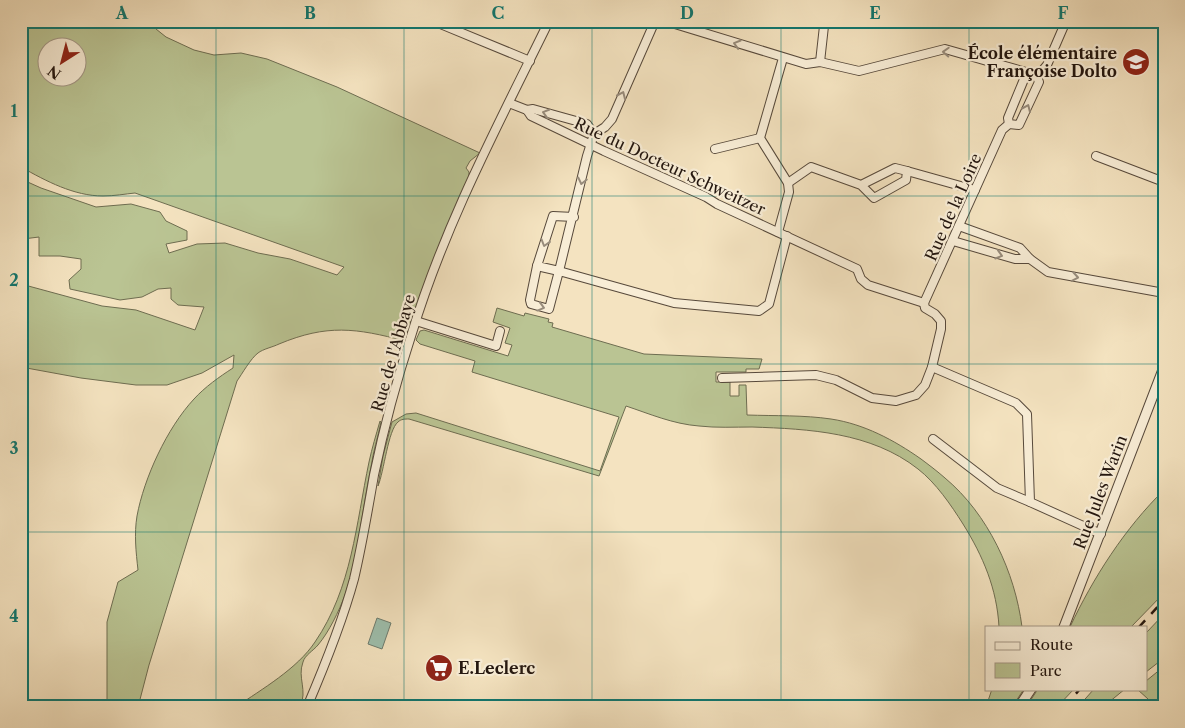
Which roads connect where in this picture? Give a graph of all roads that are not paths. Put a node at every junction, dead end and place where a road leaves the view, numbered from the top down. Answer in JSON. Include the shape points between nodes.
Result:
{"nodes":[{"id":1,"x":433,"y":21,"type":"edge"},
{"id":2,"x":548,"y":21,"type":"edge"},
{"id":3,"x":655,"y":21,"type":"edge"},
{"id":4,"x":666,"y":21,"type":"edge"},
{"id":5,"x":826,"y":21,"type":"edge"},
{"id":6,"x":1066,"y":21,"type":"edge"},
{"id":7,"x":783,"y":58,"type":"junction"},
{"id":8,"x":530,"y":60,"type":"junction"},
{"id":9,"x":820,"y":62,"type":"junction"},
{"id":10,"x":1027,"y":72,"type":"junction"},
{"id":11,"x":1037,"y":77,"type":"junction"},
{"id":12,"x":509,"y":104,"type":"junction"},
{"id":13,"x":527,"y":110,"type":"junction"},
{"id":14,"x":1009,"y":124,"type":"junction"},
{"id":15,"x":594,"y":134,"type":"junction"},
{"id":16,"x":760,"y":138,"type":"junction"},
{"id":17,"x":592,"y":146,"type":"junction"},
{"id":18,"x":715,"y":149,"type":"dead end"},
{"id":19,"x":1096,"y":156,"type":"dead end"},
{"id":20,"x":907,"y":171,"type":"junction"},
{"id":21,"x":1164,"y":182,"type":"edge"},
{"id":22,"x":788,"y":183,"type":"junction"},
{"id":23,"x":861,"y":185,"type":"junction"},
{"id":24,"x":976,"y":190,"type":"junction"},
{"id":25,"x":574,"y":216,"type":"junction"},
{"id":26,"x":959,"y":226,"type":"junction"},
{"id":27,"x":778,"y":232,"type":"junction"},
{"id":28,"x":787,"y":236,"type":"junction"},
{"id":29,"x":953,"y":241,"type":"junction"},
{"id":30,"x":1030,"y":259,"type":"junction"},
{"id":31,"x":538,"y":266,"type":"junction"},
{"id":32,"x":559,"y":271,"type":"junction"},
{"id":33,"x":1164,"y":293,"type":"edge"},
{"id":34,"x":924,"y":304,"type":"junction"},
{"id":35,"x":416,"y":321,"type":"junction"},
{"id":36,"x":500,"y":331,"type":"dead end"},
{"id":37,"x":932,"y":367,"type":"junction"},
{"id":38,"x":1164,"y":367,"type":"edge"},
{"id":39,"x":722,"y":378,"type":"dead end"},
{"id":40,"x":933,"y":439,"type":"dead end"},
{"id":41,"x":1030,"y":502,"type":"junction"},
{"id":42,"x":1101,"y":534,"type":"junction"},
{"id":43,"x":1064,"y":626,"type":"edge"},
{"id":44,"x":1030,"y":690,"type":"edge"},
{"id":45,"x":306,"y":707,"type":"edge"},
{"id":46,"x":1019,"y":707,"type":"edge"}],
"edges":[{"from":1,"to":8,"type":"street"},
{"from":2,"to":8,"type":"street","name":"Rue de l'Abbaye"},
{"from":15,"to":3,"type":"street","one_way":true,"via":[[612,119]]},
{"from":7,"to":4,"type":"street","one_way":true},
{"from":5,"to":9,"type":"street"},
{"from":6,"to":11,"type":"street","via":[[1047,65]]},
{"from":7,"to":9,"type":"street","via":[[806,64]]},
{"from":7,"to":16,"type":"street"},
{"from":8,"to":12,"type":"street","name":"Rue de l'Abbaye"},
{"from":10,"to":9,"type":"street","one_way":true,"via":[[945,49],[859,70]]},
{"from":10,"to":11,"type":"street"},
{"from":10,"to":14,"type":"street","name":"Rue de la Loire","via":[[1008,118]]},
{"from":14,"to":11,"type":"street","name":"Rue de la Loire","one_way":true,"via":[[1019,125],[1038,82]]},
{"from":12,"to":13,"type":"street","name":"Rue du Docteur Schweitzer"},
{"from":12,"to":35,"type":"street","name":"Rue de l'Abbaye","via":[[486,147],[445,241]]},
{"from":15,"to":13,"type":"street","one_way":true,"via":[[587,124]]},
{"from":13,"to":17,"type":"street","name":"Rue du Docteur Schweitzer","via":[[531,116]]},
{"from":14,"to":24,"type":"street","name":"Rue de la Loire","via":[[1002,130]]},
{"from":15,"to":17,"type":"street"},
{"from":16,"to":18,"type":"street"},
{"from":16,"to":22,"type":"street"},
{"from":17,"to":25,"type":"street","one_way":true},
{"from":17,"to":27,"type":"street","name":"Rue du Docteur Schweitzer"},
{"from":19,"to":21,"type":"street"},
{"from":20,"to":23,"type":"street","via":[[895,168]]},
{"from":20,"to":23,"type":"street","via":[[906,180],[874,198]]},
{"from":20,"to":24,"type":"street"},
{"from":22,"to":23,"type":"street","via":[[811,167]]},
{"from":22,"to":27,"type":"street","via":[[789,192]]},
{"from":24,"to":26,"type":"street","name":"Rue de la Loire"},
{"from":25,"to":31,"type":"street","one_way":true,"via":[[553,216]]},
{"from":25,"to":32,"type":"street"},
{"from":26,"to":29,"type":"street","name":"Rue de la Loire"},
{"from":26,"to":30,"type":"street","via":[[1020,248]]},
{"from":27,"to":28,"type":"street","name":"Rue du Docteur Schweitzer"},
{"from":28,"to":32,"type":"street","via":[[769,304],[759,311],[674,303]]},
{"from":28,"to":34,"type":"street","name":"Rue du Docteur Schweitzer","via":[[857,268],[861,279],[868,285]]},
{"from":29,"to":30,"type":"street","one_way":true,"via":[[1015,259]]},
{"from":29,"to":34,"type":"street","name":"Rue de la Loire"},
{"from":30,"to":33,"type":"street","one_way":true,"via":[[1048,272]]},
{"from":31,"to":32,"type":"street"},
{"from":31,"to":32,"type":"street","one_way":true,"via":[[531,304],[549,309]]},
{"from":34,"to":37,"type":"street","via":[[941,321]]},
{"from":35,"to":36,"type":"street","via":[[496,346]]},
{"from":35,"to":45,"type":"street","name":"Rue de l'Abbaye","via":[[375,473],[353,580],[331,650]]},
{"from":37,"to":39,"type":"street","via":[[925,385],[916,395],[896,401],[872,398],[836,380],[816,375]]},
{"from":37,"to":41,"type":"street","via":[[1016,403],[1027,414]]},
{"from":38,"to":42,"type":"street","name":"Rue Jules Warin"},
{"from":40,"to":41,"type":"street","via":[[997,488]]},
{"from":41,"to":42,"type":"street"},
{"from":42,"to":43,"type":"street","name":"Rue Jules Warin"},
{"from":44,"to":46,"type":"street"}]}
